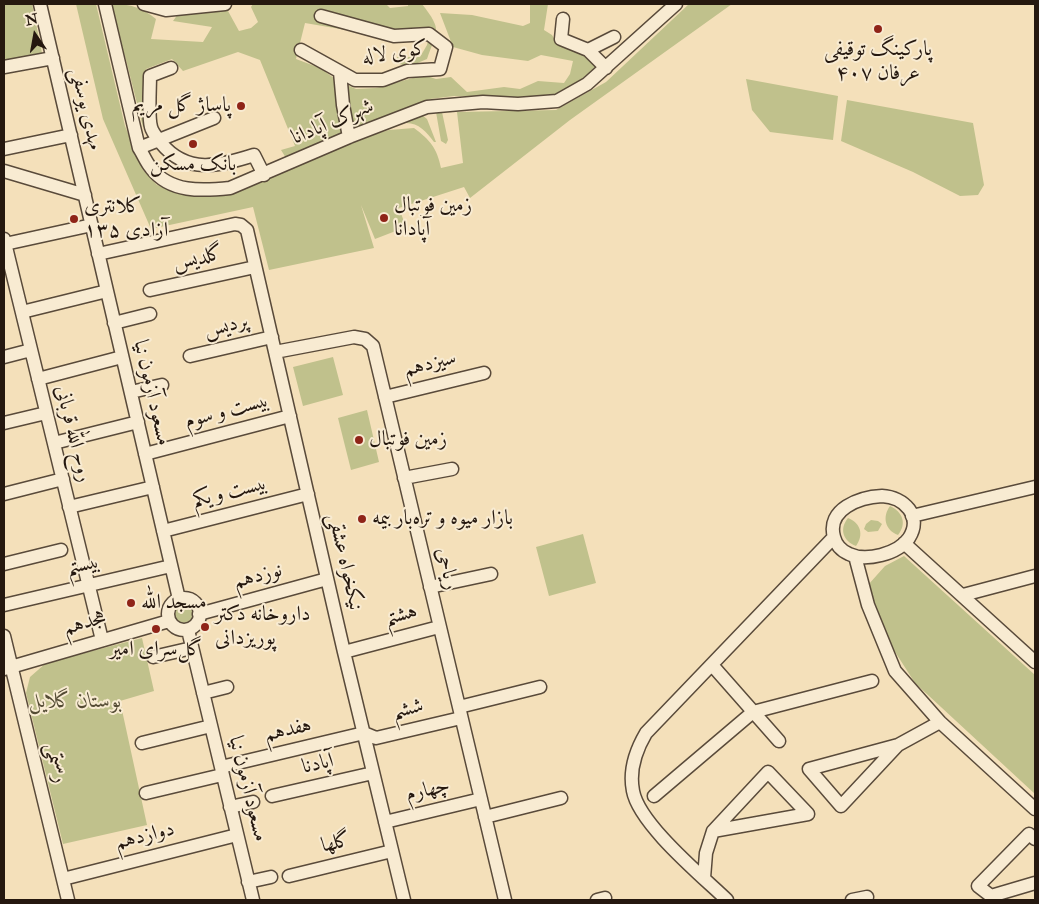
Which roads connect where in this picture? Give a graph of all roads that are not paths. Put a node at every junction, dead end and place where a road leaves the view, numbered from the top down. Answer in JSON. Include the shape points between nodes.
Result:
{"nodes":[{"id":1,"x":40,"y":4,"type":"edge"},
{"id":2,"x":105,"y":4,"type":"edge"},
{"id":3,"x":144,"y":4,"type":"edge"},
{"id":4,"x":225,"y":4,"type":"edge"},
{"id":5,"x":676,"y":4,"type":"edge"},
{"id":6,"x":321,"y":16,"type":"dead end"},
{"id":7,"x":563,"y":19,"type":"dead end"},
{"id":8,"x":614,"y":37,"type":"dead end"},
{"id":9,"x":301,"y":50,"type":"dead end"},
{"id":10,"x":588,"y":50,"type":"junction"},
{"id":11,"x":53,"y":58,"type":"junction"},
{"id":12,"x":4,"y":67,"type":"edge"},
{"id":13,"x":171,"y":68,"type":"dead end"},
{"id":14,"x":606,"y":68,"type":"junction"},
{"id":15,"x":340,"y":72,"type":"junction"},
{"id":16,"x":214,"y":118,"type":"dead end"},
{"id":17,"x":71,"y":135,"type":"junction"},
{"id":18,"x":349,"y":137,"type":"junction"},
{"id":19,"x":159,"y":140,"type":"junction"},
{"id":20,"x":139,"y":148,"type":"junction"},
{"id":21,"x":4,"y":149,"type":"edge"},
{"id":22,"x":4,"y":171,"type":"edge"},
{"id":23,"x":264,"y":175,"type":"junction"},
{"id":24,"x":85,"y":195,"type":"junction"},
{"id":25,"x":92,"y":225,"type":"junction"},
{"id":26,"x":4,"y":241,"type":"edge"},
{"id":27,"x":98,"y":254,"type":"junction"},
{"id":28,"x":255,"y":267,"type":"junction"},
{"id":29,"x":9,"y":285,"type":"edge"},
{"id":30,"x":150,"y":290,"type":"dead end"},
{"id":31,"x":107,"y":291,"type":"junction"},
{"id":32,"x":22,"y":312,"type":"junction"},
{"id":33,"x":150,"y":314,"type":"dead end"},
{"id":34,"x":114,"y":323,"type":"junction"},
{"id":35,"x":272,"y":337,"type":"junction"},
{"id":36,"x":31,"y":350,"type":"junction"},
{"id":37,"x":275,"y":352,"type":"junction"},
{"id":38,"x":190,"y":356,"type":"dead end"},
{"id":39,"x":4,"y":357,"type":"edge"},
{"id":40,"x":122,"y":357,"type":"junction"},
{"id":41,"x":484,"y":373,"type":"dead end"},
{"id":42,"x":38,"y":379,"type":"junction"},
{"id":43,"x":162,"y":385,"type":"dead end"},
{"id":44,"x":130,"y":392,"type":"junction"},
{"id":45,"x":385,"y":397,"type":"junction"},
{"id":46,"x":46,"y":413,"type":"junction"},
{"id":47,"x":290,"y":416,"type":"junction"},
{"id":48,"x":138,"y":422,"type":"junction"},
{"id":49,"x":4,"y":423,"type":"edge"},
{"id":50,"x":54,"y":443,"type":"junction"},
{"id":51,"x":145,"y":454,"type":"junction"},
{"id":52,"x":452,"y":469,"type":"dead end"},
{"id":53,"x":404,"y":478,"type":"junction"},
{"id":54,"x":63,"y":479,"type":"junction"},
{"id":55,"x":153,"y":487,"type":"junction"},
{"id":56,"x":1035,"y":487,"type":"edge"},
{"id":57,"x":4,"y":494,"type":"edge"},
{"id":58,"x":308,"y":494,"type":"junction"},
{"id":59,"x":69,"y":507,"type":"junction"},
{"id":60,"x":912,"y":516,"type":"junction"},
{"id":61,"x":163,"y":531,"type":"junction"},
{"id":62,"x":834,"y":537,"type":"junction"},
{"id":63,"x":904,"y":543,"type":"junction"},
{"id":64,"x":61,"y":550,"type":"dead end"},
{"id":65,"x":855,"y":556,"type":"junction"},
{"id":66,"x":4,"y":564,"type":"edge"},
{"id":67,"x":171,"y":566,"type":"junction"},
{"id":68,"x":491,"y":574,"type":"dead end"},
{"id":69,"x":1035,"y":576,"type":"edge"},
{"id":70,"x":327,"y":579,"type":"junction"},
{"id":71,"x":88,"y":585,"type":"junction"},
{"id":72,"x":430,"y":587,"type":"junction"},
{"id":73,"x":963,"y":595,"type":"junction"},
{"id":74,"x":179,"y":599,"type":"junction"},
{"id":75,"x":4,"y":605,"type":"edge"},
{"id":76,"x":199,"y":614,"type":"junction"},
{"id":77,"x":169,"y":621,"type":"junction"},
{"id":78,"x":440,"y":627,"type":"junction"},
{"id":79,"x":188,"y":630,"type":"junction"},
{"id":80,"x":4,"y":636,"type":"edge"},
{"id":81,"x":102,"y":640,"type":"junction"},
{"id":82,"x":192,"y":648,"type":"junction"},
{"id":83,"x":344,"y":652,"type":"junction"},
{"id":84,"x":153,"y":657,"type":"dead end"},
{"id":85,"x":1035,"y":662,"type":"edge"},
{"id":86,"x":712,"y":665,"type":"junction"},
{"id":87,"x":6,"y":667,"type":"edge"},
{"id":88,"x":872,"y":681,"type":"dead end"},
{"id":89,"x":540,"y":687,"type":"dead end"},
{"id":90,"x":228,"y":688,"type":"dead end"},
{"id":91,"x":203,"y":693,"type":"junction"},
{"id":92,"x":753,"y":712,"type":"junction"},
{"id":93,"x":460,"y":713,"type":"junction"},
{"id":94,"x":940,"y":722,"type":"junction"},
{"id":95,"x":211,"y":726,"type":"junction"},
{"id":96,"x":364,"y":733,"type":"junction"},
{"id":97,"x":779,"y":741,"type":"dead end"},
{"id":98,"x":142,"y":743,"type":"dead end"},
{"id":99,"x":898,"y":745,"type":"junction"},
{"id":100,"x":222,"y":771,"type":"junction"},
{"id":101,"x":373,"y":773,"type":"junction"},
{"id":102,"x":146,"y":794,"type":"dead end"},
{"id":103,"x":272,"y":796,"type":"dead end"},
{"id":104,"x":654,"y":796,"type":"dead end"},
{"id":105,"x":561,"y":798,"type":"dead end"},
{"id":106,"x":480,"y":799,"type":"junction"},
{"id":107,"x":253,"y":802,"type":"dead end"},
{"id":108,"x":230,"y":808,"type":"junction"},
{"id":109,"x":1035,"y":809,"type":"edge"},
{"id":110,"x":485,"y":817,"type":"junction"},
{"id":111,"x":385,"y":822,"type":"junction"},
{"id":112,"x":713,"y":831,"type":"junction"},
{"id":113,"x":237,"y":835,"type":"junction"},
{"id":114,"x":1035,"y":839,"type":"edge"},
{"id":115,"x":392,"y":851,"type":"junction"},
{"id":116,"x":289,"y":876,"type":"dead end"},
{"id":117,"x":271,"y":877,"type":"dead end"},
{"id":118,"x":704,"y":878,"type":"junction"},
{"id":119,"x":63,"y":879,"type":"junction"},
{"id":120,"x":248,"y":882,"type":"junction"},
{"id":121,"x":1035,"y":883,"type":"edge"},
{"id":122,"x":867,"y":897,"type":"dead end"},
{"id":123,"x":68,"y":900,"type":"edge"},
{"id":124,"x":253,"y":900,"type":"edge"},
{"id":125,"x":404,"y":900,"type":"edge"},
{"id":126,"x":505,"y":900,"type":"edge"},
{"id":127,"x":727,"y":900,"type":"edge"},
{"id":128,"x":852,"y":900,"type":"edge"}],
"edges":[{"from":1,"to":11,"type":"street","name":"مهدی یوسفی"},
{"from":2,"to":20,"type":"street","name":"شهرک آپادانا"},
{"from":3,"to":4,"type":"street","via":[[166,10]]},
{"from":5,"to":14,"type":"street","name":"شهرک آپادانا"},
{"from":6,"to":15,"type":"street","name":"کوی لاله","via":[[394,36],[429,34],[446,47],[440,68],[406,71],[383,80],[355,80]]},
{"from":7,"to":10,"type":"street","via":[[560,39]]},
{"from":8,"to":10,"type":"street"},
{"from":9,"to":15,"type":"street","name":"کوی لاله"},
{"from":10,"to":14,"type":"street"},
{"from":11,"to":12,"type":"street"},
{"from":11,"to":17,"type":"street","name":"مهدی یوسفی"},
{"from":13,"to":19,"type":"street","via":[[150,76],[151,127]]},
{"from":14,"to":18,"type":"street","name":"شهرک آپادانا","via":[[587,84],[557,101],[427,106]]},
{"from":15,"to":18,"type":"street"},
{"from":16,"to":19,"type":"street"},
{"from":17,"to":21,"type":"street"},
{"from":17,"to":24,"type":"street","name":"مهدی یوسفی"},
{"from":18,"to":23,"type":"street","name":"شهرک آپادانا"},
{"from":19,"to":20,"type":"street"},
{"from":19,"to":23,"type":"street","via":[[168,152],[186,163],[224,164],[254,155]]},
{"from":20,"to":23,"type":"street","name":"شهرک آپادانا","via":[[150,168],[161,178],[191,190],[230,188]]},
{"from":22,"to":24,"type":"street"},
{"from":24,"to":25,"type":"street","name":"مسعود آزمون نیا"},
{"from":25,"to":26,"type":"street"},
{"from":25,"to":27,"type":"street","name":"مسعود آزمون نیا"},
{"from":26,"to":29,"type":"street","name":"روح الله قربانی"},
{"from":27,"to":28,"type":"street","name":"نیکخواه عشقی","via":[[235,224],[243,226],[247,233]]},
{"from":27,"to":31,"type":"street","name":"مسعود آزمون نیا"},
{"from":28,"to":30,"type":"street","name":"گلدیس"},
{"from":28,"to":35,"type":"street","name":"نیکخواه عشقی"},
{"from":29,"to":32,"type":"street","name":"روح الله قربانی"},
{"from":31,"to":32,"type":"street"},
{"from":31,"to":34,"type":"street","name":"مسعود آزمون نیا"},
{"from":32,"to":36,"type":"street","name":"روح الله قربانی"},
{"from":33,"to":34,"type":"street"},
{"from":34,"to":40,"type":"street","name":"مسعود آزمون نیا"},
{"from":35,"to":37,"type":"street","name":"نیکخواه عشقی"},
{"from":35,"to":38,"type":"street","name":"پردیس"},
{"from":36,"to":39,"type":"street"},
{"from":36,"to":42,"type":"street","name":"روح الله قربانی"},
{"from":37,"to":45,"type":"street","name":"ریاحی","via":[[354,337],[365,339],[373,346]]},
{"from":37,"to":47,"type":"street","name":"نیکخواه عشقی"},
{"from":40,"to":42,"type":"street"},
{"from":40,"to":44,"type":"street","name":"مسعود آزمون نیا"},
{"from":41,"to":45,"type":"street","name":"سیزدهم"},
{"from":42,"to":46,"type":"street","name":"روح الله قربانی"},
{"from":43,"to":44,"type":"street"},
{"from":44,"to":48,"type":"street","name":"مسعود آزمون نیا"},
{"from":45,"to":53,"type":"street","name":"ریاحی"},
{"from":46,"to":49,"type":"street"},
{"from":46,"to":50,"type":"street","name":"روح الله قربانی"},
{"from":47,"to":51,"type":"street","name":"بیست و سوم"},
{"from":47,"to":58,"type":"street","name":"نیکخواه عشقی"},
{"from":48,"to":50,"type":"street"},
{"from":48,"to":51,"type":"street","name":"مسعود آزمون نیا"},
{"from":50,"to":54,"type":"street","name":"روح الله قربانی"},
{"from":51,"to":55,"type":"street","name":"مسعود آزمون نیا"},
{"from":52,"to":53,"type":"street"},
{"from":53,"to":72,"type":"street","name":"ریاحی"},
{"from":54,"to":57,"type":"street"},
{"from":54,"to":59,"type":"street","name":"روح الله قربانی"},
{"from":55,"to":59,"type":"street"},
{"from":55,"to":61,"type":"street","name":"مسعود آزمون نیا"},
{"from":56,"to":60,"type":"street"},
{"from":58,"to":61,"type":"street","name":"بیست و یکم"},
{"from":58,"to":70,"type":"street","name":"نیکخواه عشقی"},
{"from":59,"to":71,"type":"street","name":"روح الله قربانی"},
{"from":60,"to":62,"type":"street","via":[[898,499],[882,496],[865,498],[837,515]]},
{"from":60,"to":63,"type":"street","via":[[912,531]]},
{"from":61,"to":67,"type":"street","name":"مسعود آزمون نیا"},
{"from":62,"to":65,"type":"street","via":[[842,550]]},
{"from":62,"to":86,"type":"street"},
{"from":63,"to":65,"type":"street","via":[[881,555]]},
{"from":63,"to":73,"type":"street"},
{"from":64,"to":66,"type":"street"},
{"from":65,"to":94,"type":"street","via":[[868,605],[895,671]]},
{"from":67,"to":71,"type":"street","name":"بیستم"},
{"from":67,"to":74,"type":"street","name":"مسعود آزمون نیا"},
{"from":68,"to":72,"type":"street"},
{"from":69,"to":73,"type":"street"},
{"from":70,"to":76,"type":"street","name":"نوزدهم"},
{"from":70,"to":83,"type":"street","name":"نیکخواه عشقی"},
{"from":71,"to":75,"type":"street","name":"بیستم"},
{"from":71,"to":81,"type":"street","name":"روح الله قربانی"},
{"from":72,"to":78,"type":"street","name":"ریاحی"},
{"from":73,"to":85,"type":"street"},
{"from":74,"to":76,"type":"street","via":[[193,602]]},
{"from":74,"to":77,"type":"street","via":[[168,610]]},
{"from":76,"to":79,"type":"street","via":[[196,624]]},
{"from":77,"to":79,"type":"street","via":[[177,628]]},
{"from":77,"to":81,"type":"street","name":"هجدهم"},
{"from":78,"to":83,"type":"street","name":"هشتم"},
{"from":78,"to":93,"type":"street","name":"ریاحی"},
{"from":79,"to":82,"type":"street","name":"مسعود آزمون نیا"},
{"from":80,"to":87,"type":"street","name":"رستمی"},
{"from":81,"to":87,"type":"street","name":"هجدهم"},
{"from":82,"to":84,"type":"street"},
{"from":82,"to":91,"type":"street","name":"مسعود آزمون نیا"},
{"from":83,"to":96,"type":"street","name":"نیکخواه عشقی"},
{"from":86,"to":92,"type":"street"},
{"from":86,"to":118,"type":"street","via":[[646,733],[633,764],[632,791],[642,812],[657,832]]},
{"from":87,"to":119,"type":"street","name":"رستمی"},
{"from":88,"to":92,"type":"street"},
{"from":89,"to":93,"type":"street","name":"ششم"},
{"from":90,"to":91,"type":"street"},
{"from":91,"to":95,"type":"street","name":"مسعود آزمون نیا"},
{"from":92,"to":97,"type":"street"},
{"from":92,"to":104,"type":"street"},
{"from":93,"to":96,"type":"street","name":"ششم","via":[[376,738]]},
{"from":93,"to":106,"type":"street","name":"ریاحی"},
{"from":94,"to":99,"type":"street"},
{"from":94,"to":109,"type":"street"},
{"from":95,"to":98,"type":"street"},
{"from":95,"to":100,"type":"street","name":"مسعود آزمون نیا"},
{"from":96,"to":100,"type":"street","name":"هفدهم"},
{"from":96,"to":101,"type":"street","name":"نیکخواه عشقی"},
{"from":99,"to":99,"type":"street","via":[[871,752],[809,769],[841,806]]},
{"from":100,"to":102,"type":"street","name":"هفدهم"},
{"from":100,"to":108,"type":"street","name":"مسعود آزمون نیا"},
{"from":101,"to":103,"type":"street","name":"آپادنا"},
{"from":101,"to":111,"type":"street","name":"نیکخواه عشقی"},
{"from":105,"to":110,"type":"street"},
{"from":106,"to":110,"type":"street","name":"ریاحی"},
{"from":106,"to":111,"type":"street","name":"چهارم"},
{"from":107,"to":108,"type":"street"},
{"from":108,"to":113,"type":"street","name":"مسعود آزمون نیا"},
{"from":110,"to":126,"type":"street","name":"ریاحی"},
{"from":111,"to":115,"type":"street","name":"نیکخواه عشقی"},
{"from":112,"to":112,"type":"street","via":[[768,772],[808,814],[770,821]]},
{"from":112,"to":118,"type":"street","via":[[706,852]]},
{"from":113,"to":119,"type":"street","name":"دوازدهم"},
{"from":113,"to":120,"type":"street","name":"مسعود آزمون نیا"},
{"from":114,"to":121,"type":"street","via":[[1029,834],[978,886],[991,896]]},
{"from":115,"to":116,"type":"street","name":"گلها"},
{"from":115,"to":125,"type":"street","name":"نیکخواه عشقی"},
{"from":117,"to":120,"type":"street"},
{"from":118,"to":127,"type":"street"},
{"from":119,"to":123,"type":"street","name":"رستمی"},
{"from":120,"to":124,"type":"street","name":"مسعود آزمون نیا"},
{"from":122,"to":128,"type":"street"}]}
